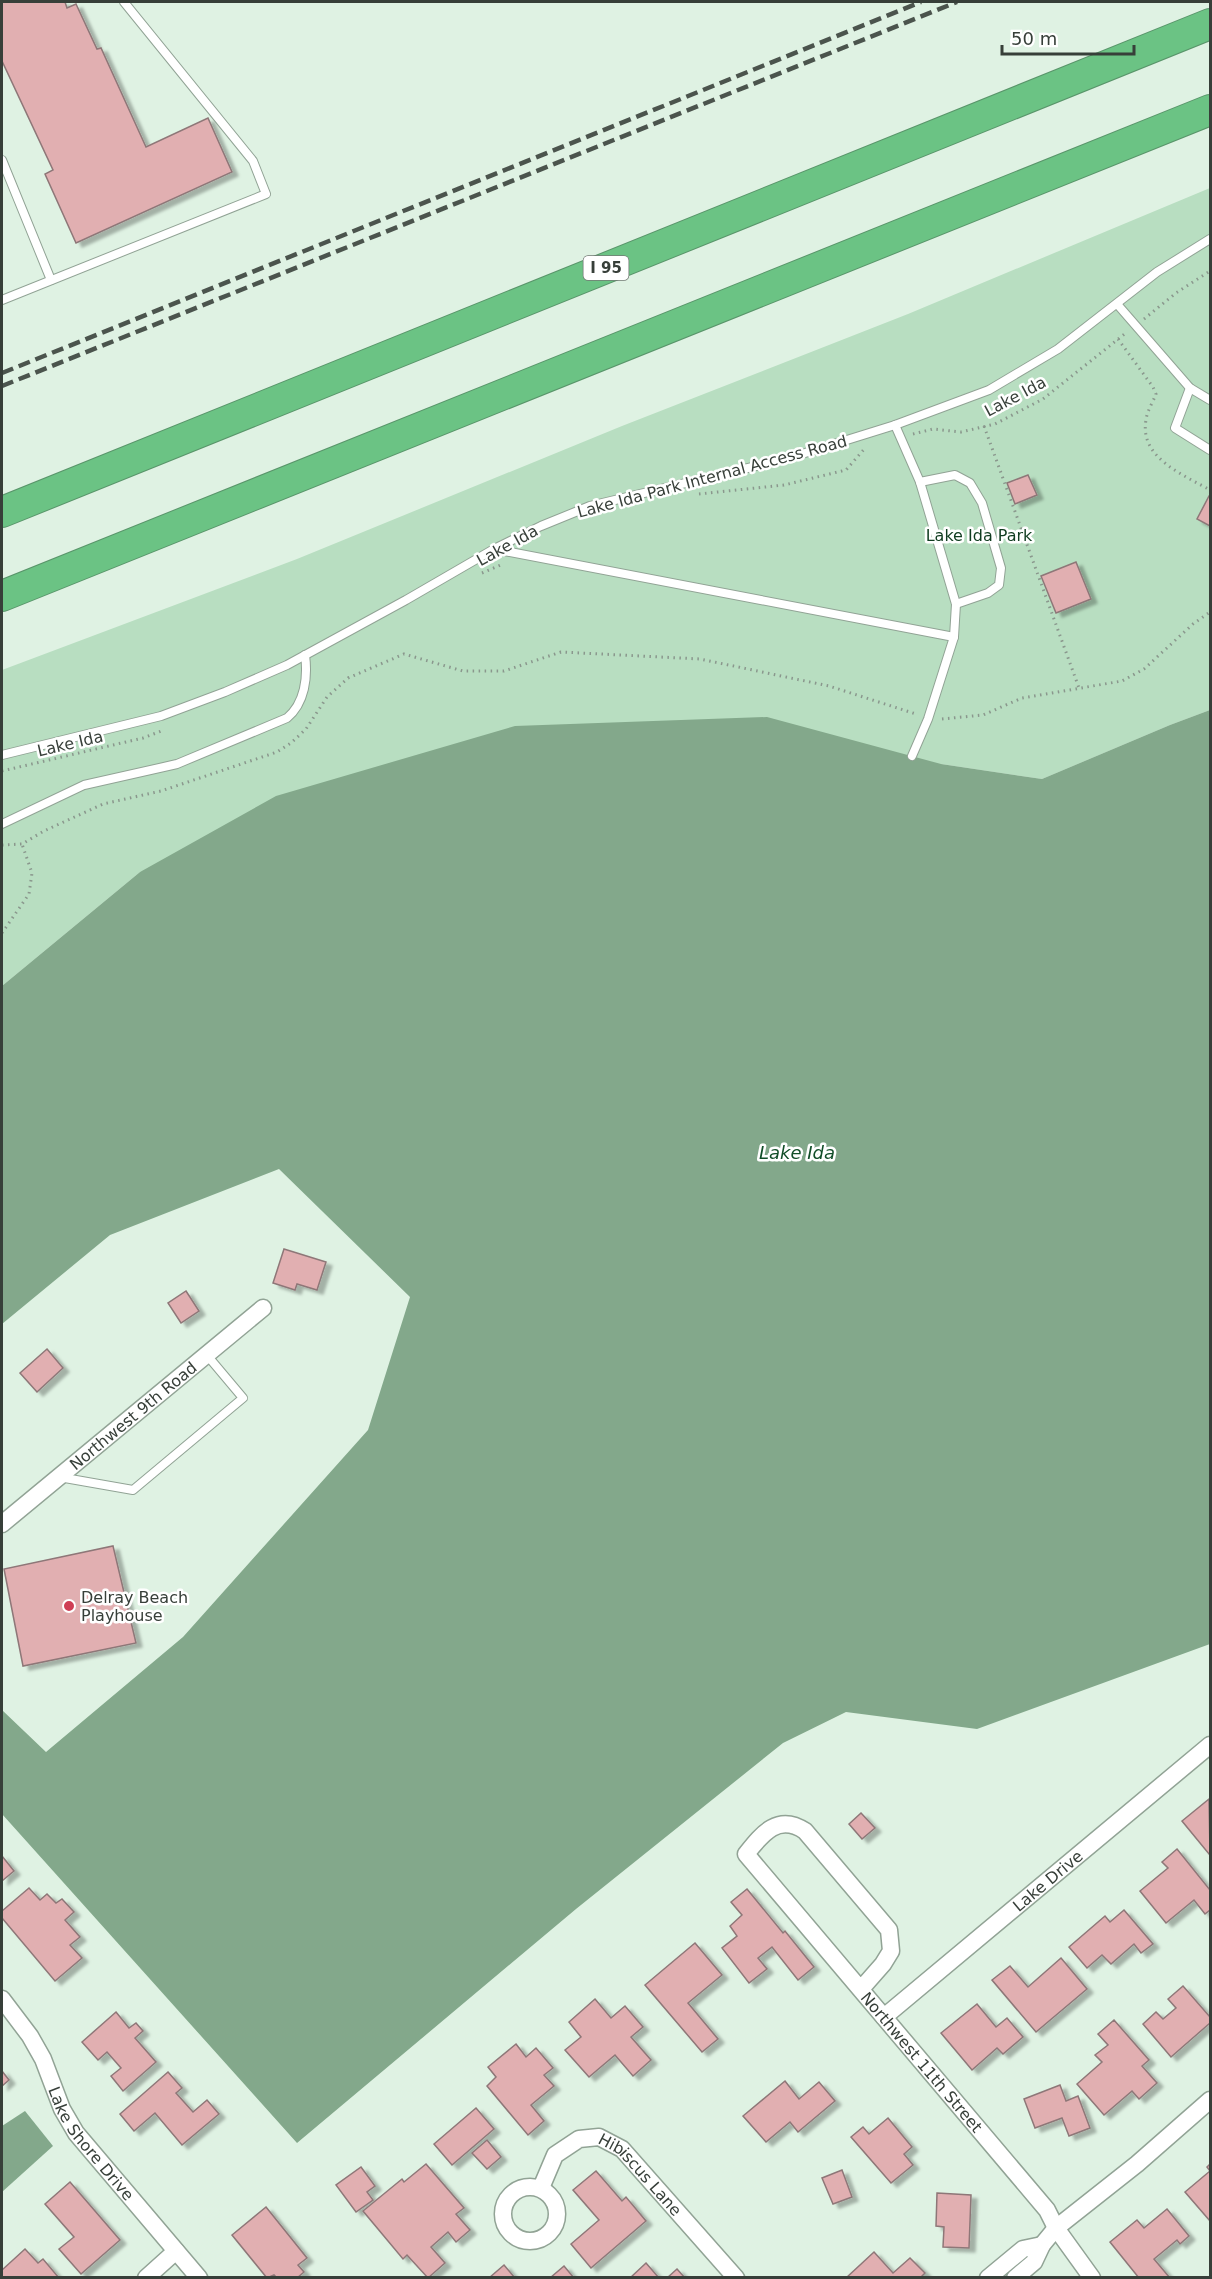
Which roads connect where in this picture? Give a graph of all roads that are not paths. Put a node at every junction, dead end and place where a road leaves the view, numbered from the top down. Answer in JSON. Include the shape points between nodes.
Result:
{"nodes":[{"id":1,"x":124,"y":2,"type":"edge"},
{"id":2,"x":1210,"y":24,"type":"edge"},
{"id":3,"x":1210,"y":110,"type":"edge"},
{"id":4,"x":2,"y":160,"type":"edge"},
{"id":5,"x":1210,"y":239,"type":"edge"},
{"id":6,"x":51,"y":280,"type":"junction"},
{"id":7,"x":2,"y":300,"type":"edge"},
{"id":8,"x":1116,"y":304,"type":"junction"},
{"id":9,"x":1190,"y":388,"type":"junction"},
{"id":10,"x":1210,"y":400,"type":"edge"},
{"id":11,"x":895,"y":425,"type":"junction"},
{"id":12,"x":1210,"y":450,"type":"edge"},
{"id":13,"x":920,"y":482,"type":"junction"},
{"id":14,"x":2,"y":512,"type":"edge"},
{"id":15,"x":494,"y":549,"type":"junction"},
{"id":16,"x":2,"y":596,"type":"edge"},
{"id":17,"x":956,"y":604,"type":"junction"},
{"id":18,"x":954,"y":637,"type":"junction"},
{"id":19,"x":305,"y":655,"type":"junction"},
{"id":20,"x":2,"y":755,"type":"edge"},
{"id":21,"x":912,"y":756,"type":"dead end"},
{"id":22,"x":2,"y":824,"type":"edge"},
{"id":23,"x":263,"y":1308,"type":"dead end"},
{"id":24,"x":206,"y":1354,"type":"junction"},
{"id":25,"x":58,"y":1477,"type":"junction"},
{"id":26,"x":2,"y":1524,"type":"edge"},
{"id":27,"x":1210,"y":1745,"type":"edge"},
{"id":28,"x":861,"y":1989,"type":"junction"},
{"id":29,"x":2,"y":1999,"type":"edge"},
{"id":30,"x":884,"y":2017,"type":"junction"},
{"id":31,"x":1210,"y":2100,"type":"edge"},
{"id":32,"x":541,"y":2188,"type":"dead end"},
{"id":33,"x":1056,"y":2228,"type":"junction"},
{"id":34,"x":1042,"y":2245,"type":"junction"},
{"id":35,"x":176,"y":2251,"type":"junction"},
{"id":36,"x":146,"y":2277,"type":"edge"},
{"id":37,"x":199,"y":2277,"type":"edge"},
{"id":38,"x":735,"y":2277,"type":"edge"},
{"id":39,"x":988,"y":2277,"type":"edge"},
{"id":40,"x":1015,"y":2277,"type":"edge"},
{"id":41,"x":1092,"y":2277,"type":"edge"}],
"edges":[{"from":1,"to":6,"type":"lane","via":[[254,161],[266,194]]},
{"from":2,"to":14,"type":"highway","number":"I 95"},
{"from":3,"to":16,"type":"highway"},
{"from":4,"to":6,"type":"lane"},
{"from":5,"to":8,"type":"lane","name":"Lake Ida Park Internal Access Road","via":[[1157,272]]},
{"from":6,"to":7,"type":"lane"},
{"from":8,"to":9,"type":"lane"},
{"from":8,"to":11,"type":"lane","name":"Lake Ida Park Internal Access Road","via":[[1058,349],[997,386]]},
{"from":9,"to":10,"type":"lane"},
{"from":9,"to":12,"type":"lane","via":[[1175,428]]},
{"from":11,"to":13,"type":"lane"},
{"from":11,"to":15,"type":"lane","name":"Lake Ida Park Internal Access Road","via":[[789,458],[590,506]]},
{"from":13,"to":17,"type":"lane"},
{"from":13,"to":17,"type":"lane","via":[[955,476],[970,483],[982,503],[1001,568],[999,585]]},
{"from":15,"to":18,"type":"lane"},
{"from":15,"to":19,"type":"lane","name":"Lake Ida Park Internal Access Road"},
{"from":17,"to":18,"type":"lane"},
{"from":18,"to":21,"type":"lane"},
{"from":19,"to":20,"type":"lane","name":"Lake Ida Park Internal Access Road","via":[[161,716]]},
{"from":19,"to":22,"type":"lane","via":[[305,687],[296,711],[287,718],[177,764],[84,785]]},
{"from":23,"to":24,"type":"street","name":"Northwest 9th Road"},
{"from":24,"to":25,"type":"street","name":"Northwest 9th Road"},
{"from":24,"to":25,"type":"lane","via":[[243,1398],[134,1490]]},
{"from":25,"to":26,"type":"street","name":"Northwest 9th Road"},
{"from":27,"to":30,"type":"street","name":"Lake Drive"},
{"from":28,"to":28,"type":"street","name":"Northwest 11th Street","via":[[891,1951],[889,1930],[805,1831],[795,1824],[779,1824],[746,1854]]},
{"from":28,"to":30,"type":"street","name":"Northwest 11th Street"},
{"from":29,"to":35,"type":"street","name":"Lake Shore Drive","via":[[30,2036],[76,2133]]},
{"from":30,"to":33,"type":"street","name":"Northwest 11th Street","via":[[1047,2210]]},
{"from":31,"to":33,"type":"street"},
{"from":32,"to":38,"type":"street","name":"Hibiscus Lane","via":[[555,2155],[579,2139],[599,2137],[622,2149]]},
{"from":33,"to":34,"type":"street"},
{"from":33,"to":41,"type":"street","name":"Northwest 11th Street"},
{"from":34,"to":39,"type":"street","via":[[1023,2249]]},
{"from":34,"to":40,"type":"street","via":[[1034,2262]]},
{"from":35,"to":36,"type":"street"},
{"from":35,"to":37,"type":"street","name":"Lake Shore Drive"}]}
